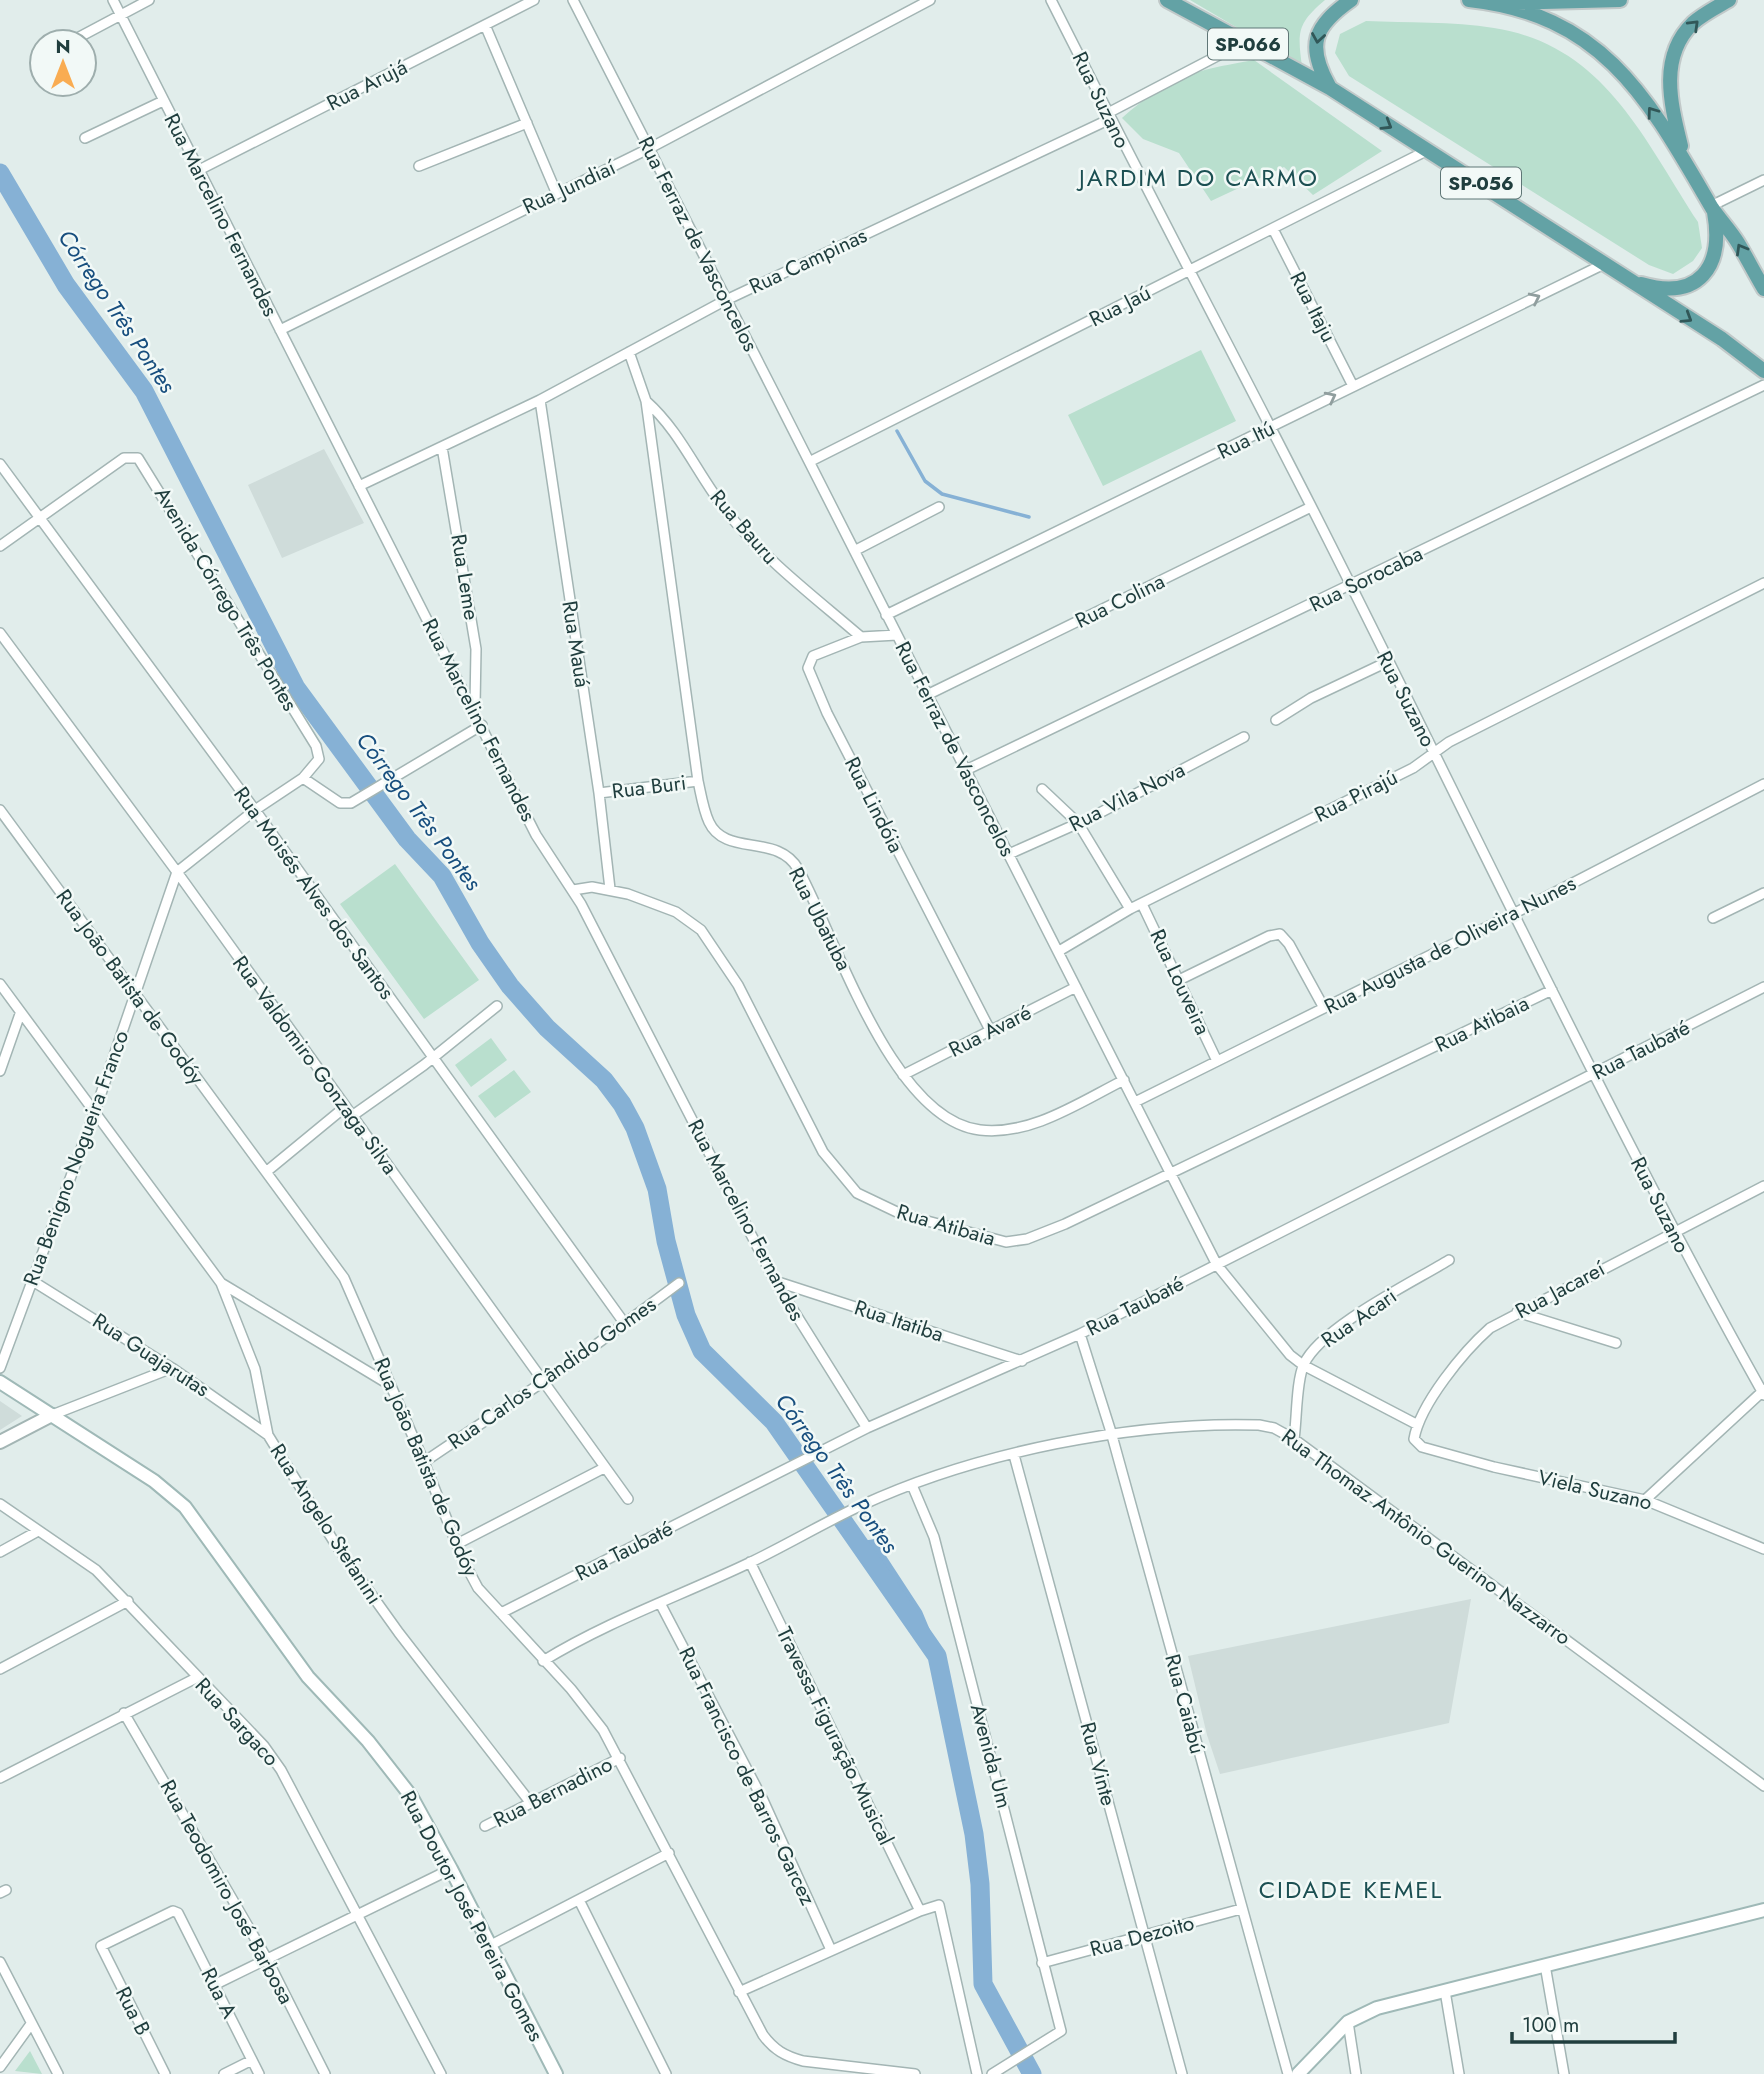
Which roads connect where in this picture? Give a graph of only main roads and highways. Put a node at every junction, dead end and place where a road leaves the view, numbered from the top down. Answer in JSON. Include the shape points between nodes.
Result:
{"nodes":[{"id":1,"x":1167,"y":0,"type":"edge"},
{"id":2,"x":1351,"y":0,"type":"edge"},
{"id":3,"x":1468,"y":0,"type":"edge"},
{"id":4,"x":1620,"y":0,"type":"edge"},
{"id":5,"x":1729,"y":0,"type":"edge"},
{"id":6,"x":1502,"y":4,"type":"junction"},
{"id":7,"x":1330,"y":88,"type":"junction"},
{"id":8,"x":1683,"y":158,"type":"junction"},
{"id":9,"x":1713,"y":208,"type":"junction"},
{"id":10,"x":1630,"y":281,"type":"junction"},
{"id":11,"x":1764,"y":289,"type":"edge"},
{"id":12,"x":1764,"y":372,"type":"edge"},
{"id":13,"x":0,"y":1382,"type":"edge"},
{"id":14,"x":52,"y":1415,"type":"junction"},
{"id":15,"x":0,"y":1442,"type":"edge"},
{"id":16,"x":1764,"y":1910,"type":"edge"},
{"id":17,"x":556,"y":2074,"type":"edge"},
{"id":18,"x":1298,"y":2074,"type":"edge"}],
"edges":[{"from":1,"to":7,"type":"main road","number":"SP-066"},
{"from":2,"to":7,"type":"main road","one_way":true,"via":[[1320,25],[1316,41],[1317,58]]},
{"from":3,"to":6,"type":"main road"},
{"from":4,"to":6,"type":"main road"},
{"from":8,"to":5,"type":"main road","one_way":true,"via":[[1669,91],[1671,65],[1681,38],[1693,23]]},
{"from":8,"to":6,"type":"main road","one_way":true,"via":[[1609,57],[1570,30]]},
{"from":7,"to":10,"type":"main road","number":"SP-056","one_way":true},
{"from":8,"to":9,"type":"main road"},
{"from":9,"to":10,"type":"main road","via":[[1716,254],[1702,278],[1675,288]]},
{"from":11,"to":9,"type":"main road","one_way":true},
{"from":10,"to":12,"type":"main road","one_way":true,"via":[[1722,339]]},
{"from":13,"to":14,"type":"main road","name":"Rua Doutor José Pereira Gomes"},
{"from":14,"to":15,"type":"main road"},
{"from":14,"to":17,"type":"main road","name":"Rua Doutor José Pereira Gomes","via":[[154,1481],[185,1507],[308,1677],[389,1766],[452,1869]]},
{"from":16,"to":18,"type":"main road","via":[[1377,2008],[1348,2022]]}]}
